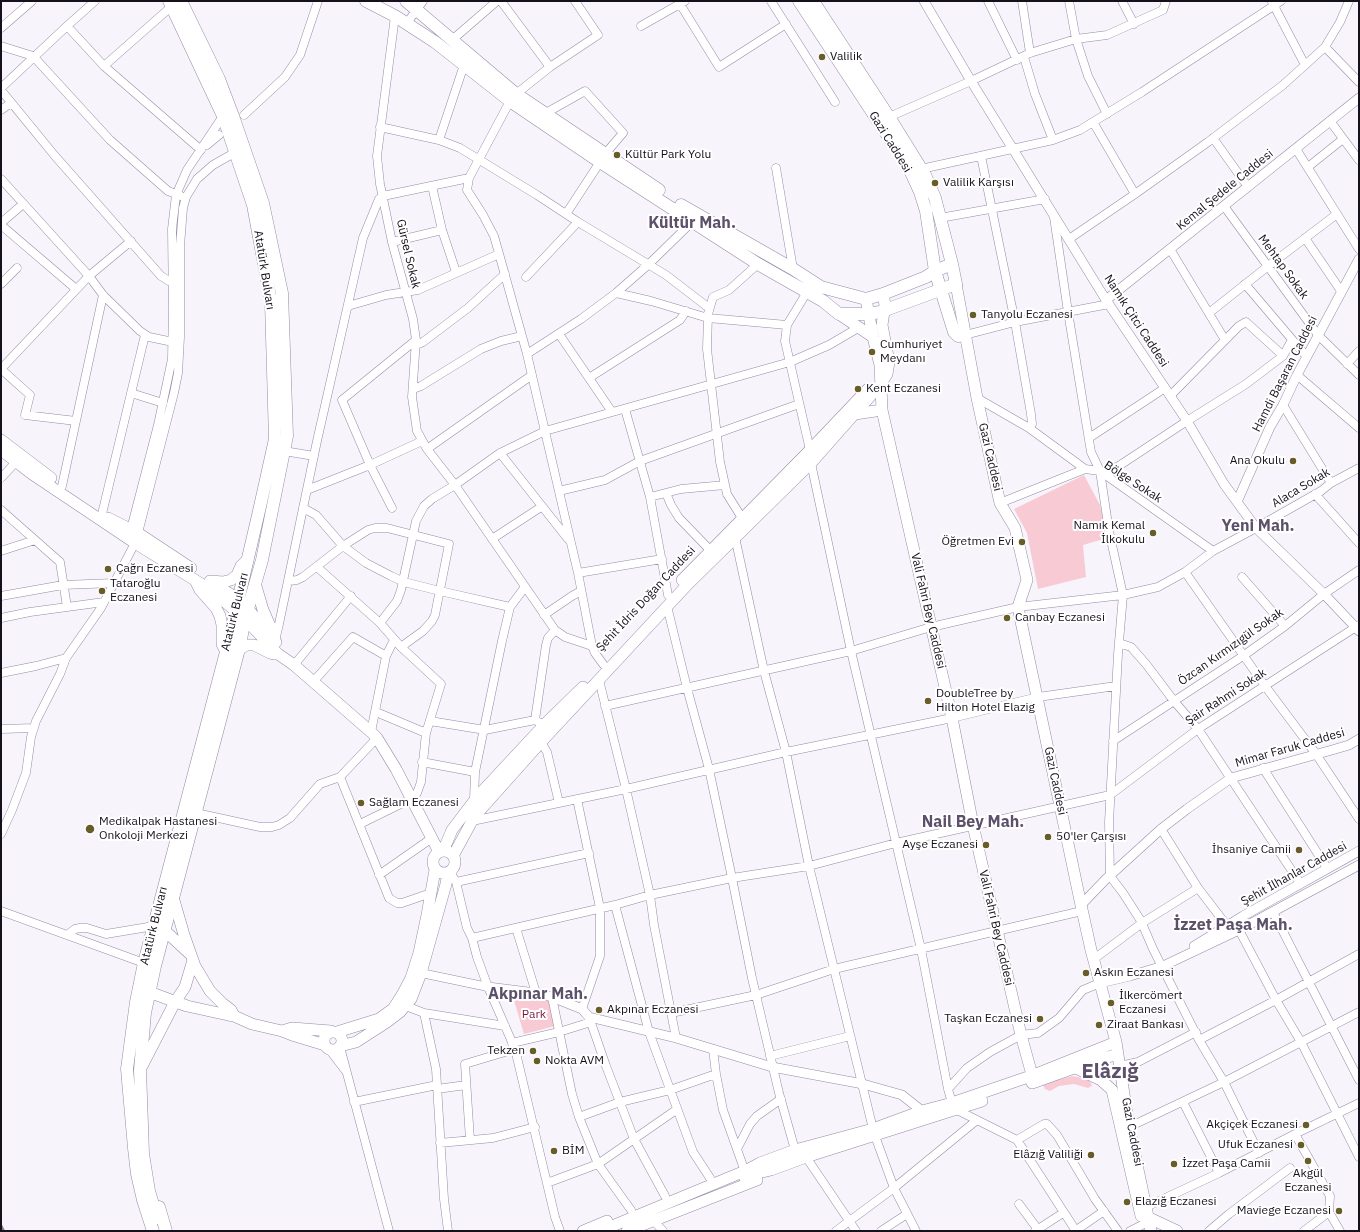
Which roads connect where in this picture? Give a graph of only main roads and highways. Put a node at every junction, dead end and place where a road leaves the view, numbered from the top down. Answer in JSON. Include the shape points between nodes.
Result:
{"nodes":[{"id":1,"x":366,"y":1,"type":"edge"},
{"id":2,"x":386,"y":1,"type":"edge"},
{"id":3,"x":405,"y":1,"type":"edge"},
{"id":4,"x":799,"y":1,"type":"edge"},
{"id":5,"x":813,"y":1,"type":"edge"},
{"id":6,"x":174,"y":3,"type":"edge"},
{"id":7,"x":420,"y":6,"type":"edge"},
{"id":8,"x":395,"y":16,"type":"junction"},
{"id":9,"x":407,"y":23,"type":"junction"},
{"id":10,"x":513,"y":98,"type":"junction"},
{"id":11,"x":602,"y":158,"type":"junction"},
{"id":12,"x":952,"y":264,"type":"junction"},
{"id":13,"x":936,"y":271,"type":"junction"},
{"id":14,"x":956,"y":284,"type":"junction"},
{"id":15,"x":941,"y":290,"type":"junction"},
{"id":16,"x":883,"y":294,"type":"junction"},
{"id":17,"x":866,"y":299,"type":"junction"},
{"id":18,"x":884,"y":311,"type":"junction"},
{"id":19,"x":839,"y":314,"type":"junction"},
{"id":20,"x":868,"y":314,"type":"junction"},
{"id":21,"x":965,"y":335,"type":"junction"},
{"id":22,"x":873,"y":337,"type":"junction"},
{"id":23,"x":880,"y":380,"type":"junction"},
{"id":24,"x":882,"y":410,"type":"junction"},
{"id":25,"x":855,"y":414,"type":"junction"},
{"id":26,"x":1,"y":440,"type":"edge"},
{"id":27,"x":1,"y":450,"type":"edge"},
{"id":28,"x":135,"y":535,"type":"junction"},
{"id":29,"x":248,"y":559,"type":"junction"},
{"id":30,"x":195,"y":579,"type":"junction"},
{"id":31,"x":210,"y":581,"type":"junction"},
{"id":32,"x":255,"y":583,"type":"junction"},
{"id":33,"x":668,"y":601,"type":"junction"},
{"id":34,"x":237,"y":605,"type":"junction"},
{"id":35,"x":247,"y":614,"type":"junction"},
{"id":36,"x":273,"y":639,"type":"junction"},
{"id":37,"x":239,"y":650,"type":"junction"},
{"id":38,"x":226,"y":652,"type":"junction"},
{"id":39,"x":280,"y":655,"type":"junction"},
{"id":40,"x":445,"y":853,"type":"junction"},
{"id":41,"x":435,"y":870,"type":"junction"},
{"id":42,"x":449,"y":872,"type":"junction"},
{"id":43,"x":173,"y":897,"type":"junction"},
{"id":44,"x":159,"y":928,"type":"junction"},
{"id":45,"x":192,"y":958,"type":"junction"},
{"id":46,"x":149,"y":992,"type":"junction"},
{"id":47,"x":175,"y":1002,"type":"junction"},
{"id":48,"x":234,"y":1016,"type":"junction"},
{"id":49,"x":282,"y":1031,"type":"junction"},
{"id":50,"x":334,"y":1032,"type":"junction"},
{"id":51,"x":1116,"y":1042,"type":"junction"},
{"id":52,"x":333,"y":1047,"type":"junction"},
{"id":53,"x":1118,"y":1054,"type":"junction"},
{"id":54,"x":1076,"y":1068,"type":"junction"},
{"id":55,"x":127,"y":1069,"type":"junction"},
{"id":56,"x":140,"y":1070,"type":"junction"},
{"id":57,"x":1033,"y":1079,"type":"junction"},
{"id":58,"x":874,"y":1132,"type":"junction"},
{"id":59,"x":760,"y":1163,"type":"junction"},
{"id":60,"x":771,"y":1170,"type":"junction"},
{"id":61,"x":1146,"y":1221,"type":"edge"},
{"id":62,"x":145,"y":1231,"type":"edge"},
{"id":63,"x":153,"y":1231,"type":"edge"},
{"id":64,"x":160,"y":1231,"type":"edge"},
{"id":65,"x":166,"y":1231,"type":"edge"},
{"id":66,"x":583,"y":1231,"type":"edge"},
{"id":67,"x":600,"y":1231,"type":"edge"},
{"id":68,"x":613,"y":1231,"type":"edge"},
{"id":69,"x":627,"y":1231,"type":"edge"},
{"id":70,"x":1177,"y":1231,"type":"edge"}],
"edges":[{"from":1,"to":8,"type":"main road"},
{"from":2,"to":8,"type":"main road"},
{"from":3,"to":7,"type":"main road"},
{"from":3,"to":9,"type":"main road"},
{"from":4,"to":13,"type":"main road","name":"Gazi Caddesi","via":[[909,168],[926,211]]},
{"from":5,"to":12,"type":"main road","name":"Gazi Caddesi","via":[[921,169],[935,198]]},
{"from":6,"to":29,"type":"main road","name":"Atatürk Bulvarı","via":[[236,152],[253,205],[271,301],[275,439]]},
{"from":6,"to":32,"type":"main road","name":"Atatürk Bulvarı","via":[[219,79],[263,203],[282,293],[287,436]]},
{"from":7,"to":10,"type":"main road"},
{"from":8,"to":9,"type":"main road"},
{"from":9,"to":10,"type":"main road"},
{"from":10,"to":11,"type":"main road"},
{"from":10,"to":11,"type":"main road","via":[[544,114]]},
{"from":11,"to":17,"type":"main road","via":[[821,287]]},
{"from":11,"to":19,"type":"main road","via":[[758,264],[823,301]]},
{"from":12,"to":13,"type":"main road"},
{"from":12,"to":14,"type":"main road","name":"Gazi Caddesi"},
{"from":13,"to":15,"type":"main road","name":"Gazi Caddesi"},
{"from":13,"to":16,"type":"main road"},
{"from":14,"to":15,"type":"main road"},
{"from":14,"to":21,"type":"main road","name":"Gazi Caddesi"},
{"from":15,"to":18,"type":"main road"},
{"from":15,"to":21,"type":"main road","name":"Gazi Caddesi","via":[[954,332],[958,336]]},
{"from":16,"to":17,"type":"main road"},
{"from":16,"to":18,"type":"main road"},
{"from":17,"to":20,"type":"main road","name":"Vali Fahri Bey Caddesi"},
{"from":18,"to":20,"type":"main road"},
{"from":18,"to":23,"type":"main road","via":[[882,325],[889,362],[887,374]]},
{"from":19,"to":20,"type":"main road"},
{"from":19,"to":22,"type":"main road"},
{"from":20,"to":22,"type":"main road","name":"Vali Fahri Bey Caddesi"},
{"from":21,"to":51,"type":"main road","name":"Gazi Caddesi","via":[[1000,503],[1015,528],[1027,580],[1018,607],[1082,908]]},
{"from":22,"to":23,"type":"main road","name":"Vali Fahri Bey Caddesi","via":[[880,365]]},
{"from":23,"to":24,"type":"main road","name":"Vali Fahri Bey Caddesi"},
{"from":23,"to":25,"type":"main road","name":"Şehit İdris Doğan Caddesi"},
{"from":23,"to":33,"type":"main road","name":"Şehit İdris Doğan Caddesi","via":[[710,550]]},
{"from":24,"to":25,"type":"main road"},
{"from":24,"to":57,"type":"main road","name":"Vali Fahri Bey Caddesi","via":[[952,718],[973,825]]},
{"from":25,"to":33,"type":"main road","name":"Şehit İdris Doğan Caddesi","via":[[810,463]]},
{"from":26,"to":28,"type":"main road","via":[[62,486]]},
{"from":27,"to":28,"type":"main road","via":[[38,478]]},
{"from":28,"to":30,"type":"main road"},
{"from":28,"to":31,"type":"main road"},
{"from":29,"to":31,"type":"main road","via":[[231,580]]},
{"from":29,"to":34,"type":"main road","name":"Atatürk Bulvarı"},
{"from":30,"to":34,"type":"main road"},
{"from":30,"to":38,"type":"main road","via":[[200,590],[220,616],[222,644]]},
{"from":31,"to":34,"type":"main road"},
{"from":32,"to":35,"type":"main road","name":"Atatürk Bulvarı"},
{"from":32,"to":36,"type":"main road"},
{"from":33,"to":40,"type":"main road","name":"Şehit İdris Doğan Caddesi","via":[[482,808]]},
{"from":33,"to":40,"type":"main road","name":"Şehit İdris Doğan Caddesi","via":[[589,680],[540,723],[452,830]]},
{"from":34,"to":35,"type":"main road"},
{"from":34,"to":38,"type":"main road","name":"Atatürk Bulvarı"},
{"from":35,"to":36,"type":"main road"},
{"from":35,"to":37,"type":"main road","name":"Atatürk Bulvarı"},
{"from":35,"to":39,"type":"main road"},
{"from":36,"to":39,"type":"main road","via":[[280,650]]},
{"from":37,"to":39,"type":"main road","via":[[247,645],[254,645]]},
{"from":37,"to":43,"type":"main road","name":"Atatürk Bulvarı"},
{"from":38,"to":44,"type":"main road","name":"Atatürk Bulvarı"},
{"from":39,"to":40,"type":"main road","via":[[374,735],[432,838]]},
{"from":40,"to":41,"type":"main road","via":[[434,856]]},
{"from":40,"to":42,"type":"main road","via":[[455,864]]},
{"from":41,"to":42,"type":"main road","via":[[441,873]]},
{"from":41,"to":50,"type":"main road","via":[[415,968],[398,1003],[379,1019]]},
{"from":42,"to":52,"type":"main road","via":[[421,973],[406,1006],[356,1042]]},
{"from":43,"to":44,"type":"main road","name":"Atatürk Bulvarı"},
{"from":43,"to":45,"type":"main road"},
{"from":44,"to":45,"type":"main road"},
{"from":44,"to":46,"type":"main road","name":"Atatürk Bulvarı"},
{"from":44,"to":55,"type":"main road","name":"Atatürk Bulvarı","via":[[144,963]]},
{"from":45,"to":47,"type":"main road","via":[[187,982]]},
{"from":45,"to":48,"type":"main road","via":[[210,992],[231,1010]]},
{"from":46,"to":47,"type":"main road"},
{"from":46,"to":56,"type":"main road","name":"Atatürk Bulvarı"},
{"from":47,"to":48,"type":"main road"},
{"from":47,"to":56,"type":"main road"},
{"from":48,"to":49,"type":"main road","via":[[252,1024]]},
{"from":49,"to":50,"type":"main road","via":[[292,1028]]},
{"from":49,"to":52,"type":"main road"},
{"from":50,"to":52,"type":"main road","via":[[342,1039]]},
{"from":50,"to":52,"type":"main road","via":[[324,1037]]},
{"from":51,"to":53,"type":"main road","name":"Gazi Caddesi"},
{"from":51,"to":57,"type":"main road"},
{"from":53,"to":54,"type":"main road"},
{"from":53,"to":61,"type":"main road","name":"Gazi Caddesi"},
{"from":54,"to":57,"type":"main road"},
{"from":54,"to":61,"type":"main road","via":[[1101,1080],[1112,1090]]},
{"from":55,"to":62,"type":"main road","via":[[125,1108],[129,1154]]},
{"from":55,"to":63,"type":"main road","name":"Atatürk Bulvarı","via":[[137,1174],[142,1200]]},
{"from":56,"to":64,"type":"main road","name":"Atatürk Bulvarı","via":[[143,1154],[149,1191]]},
{"from":56,"to":65,"type":"main road","via":[[154,1191]]},
{"from":57,"to":58,"type":"main road"},
{"from":58,"to":59,"type":"main road","via":[[796,1150]]},
{"from":58,"to":60,"type":"main road"},
{"from":59,"to":66,"type":"main road","via":[[743,1166],[710,1178]]},
{"from":59,"to":67,"type":"main road"},
{"from":60,"to":68,"type":"main road"},
{"from":60,"to":69,"type":"main road","via":[[762,1178]]},
{"from":61,"to":70,"type":"main road"}]}
